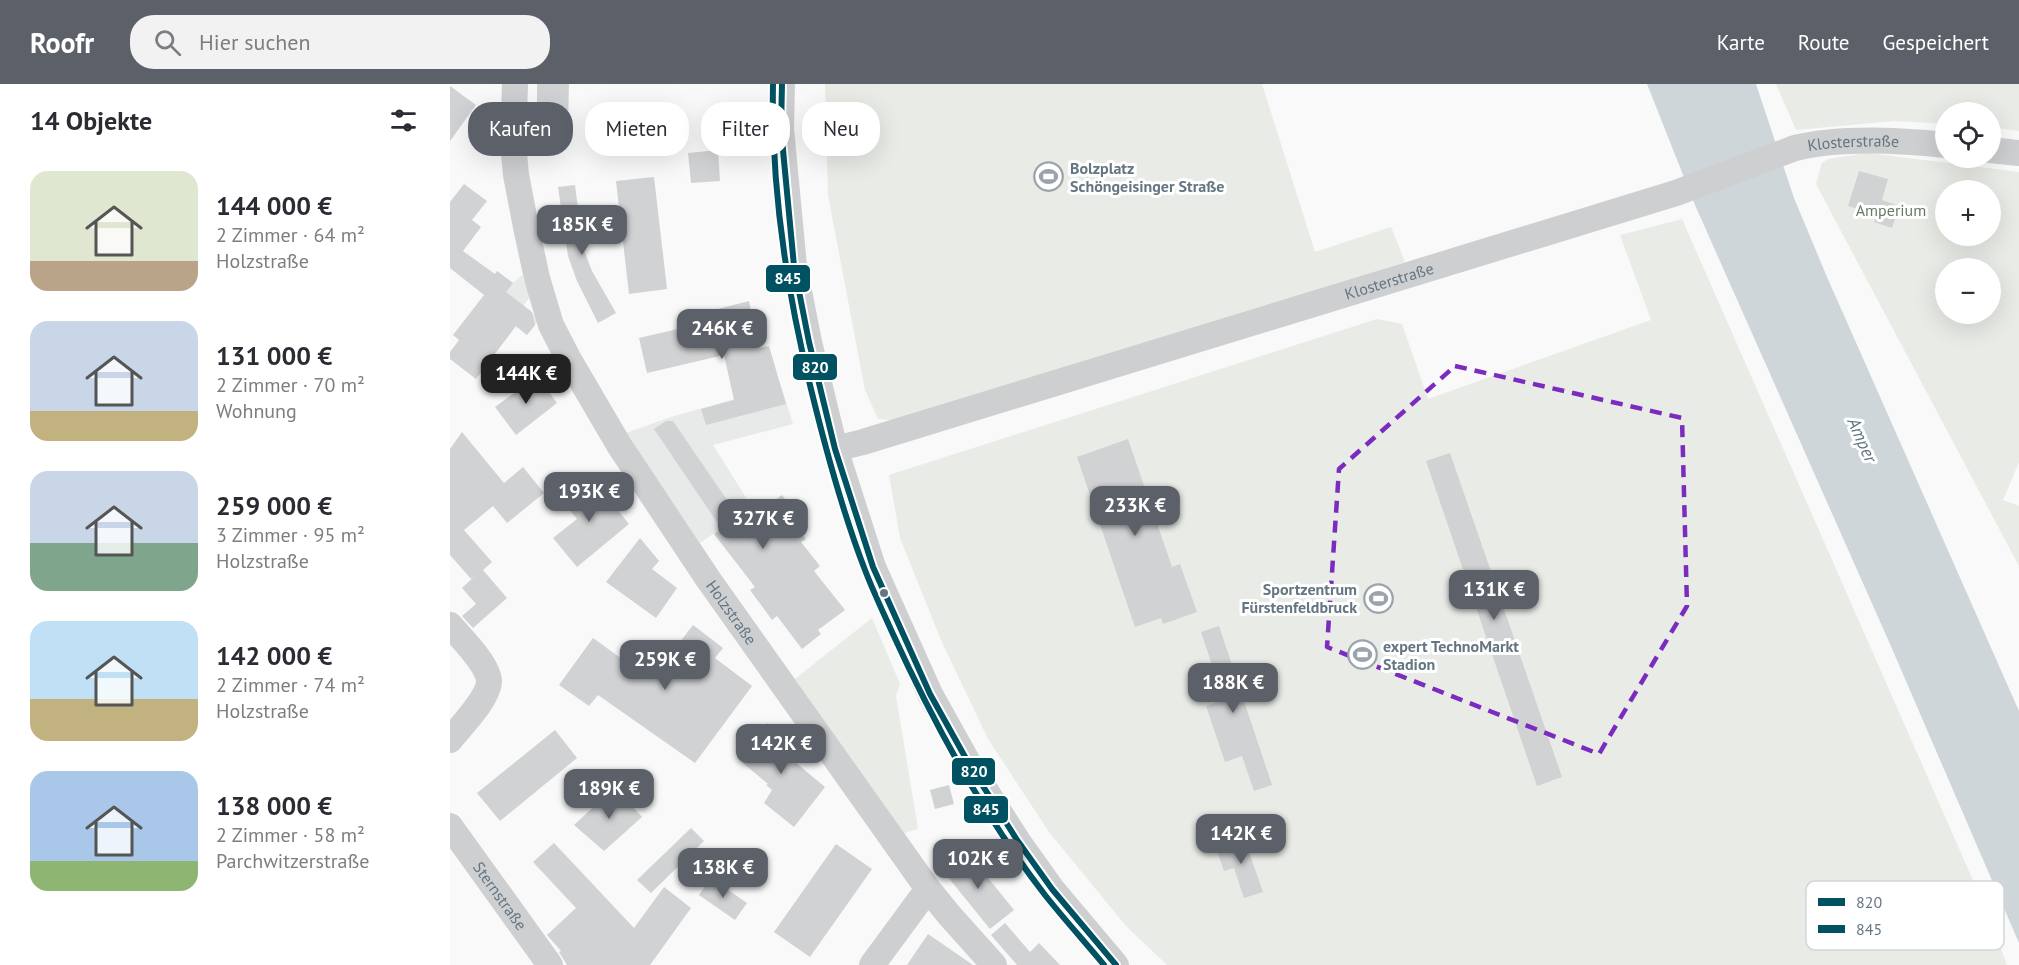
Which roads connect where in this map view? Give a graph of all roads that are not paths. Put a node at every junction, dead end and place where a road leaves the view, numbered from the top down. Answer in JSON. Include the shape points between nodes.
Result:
{"nodes":[{"id":1,"x":515,"y":84,"type":"edge"},
{"id":2,"x":782,"y":84,"type":"edge"},
{"id":3,"x":1935,"y":144,"type":"edge"},
{"id":4,"x":2001,"y":151,"type":"edge"},
{"id":5,"x":2019,"y":153,"type":"edge"},
{"id":6,"x":836,"y":449,"type":"junction"},
{"id":7,"x":450,"y":625,"type":"edge"},
{"id":8,"x":450,"y":740,"type":"edge"},
{"id":9,"x":450,"y":826,"type":"edge"},
{"id":10,"x":928,"y":889,"type":"junction"},
{"id":11,"x":550,"y":965,"type":"edge"},
{"id":12,"x":872,"y":965,"type":"edge"},
{"id":13,"x":993,"y":965,"type":"edge"},
{"id":14,"x":1116,"y":965,"type":"edge"}],
"edges":[{"from":1,"to":10,"type":"street","name":"Holzstraße","via":[[516,175],[537,278],[563,350],[615,440],[695,560]]},
{"from":2,"to":6,"type":"street","via":[[781,129],[794,266]]},
{"from":3,"to":6,"type":"street","name":"Klosterstraße","via":[[1866,141],[1806,145],[1689,188]]},
{"from":4,"to":5,"type":"street"},
{"from":6,"to":14,"type":"street","via":[[873,567],[930,694],[1017,840]]},
{"from":7,"to":8,"type":"street","via":[[484,668],[489,683],[482,701]]},
{"from":9,"to":11,"type":"street","name":"Sternstraße"},
{"from":10,"to":12,"type":"street"},
{"from":10,"to":13,"type":"street","name":"Holzstraße"}]}
